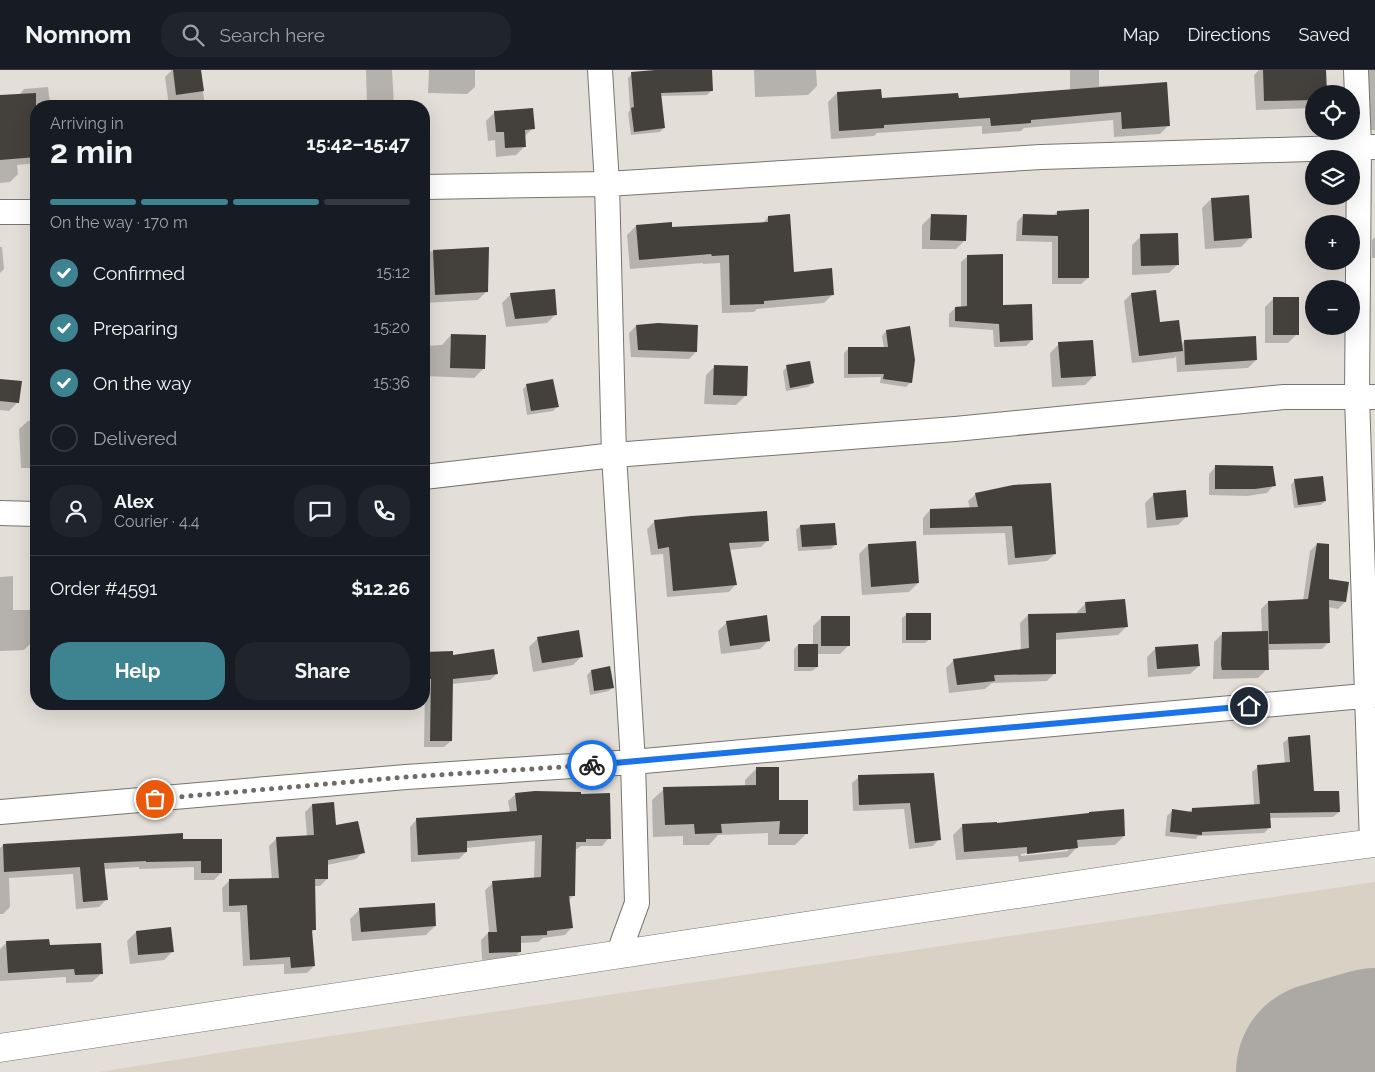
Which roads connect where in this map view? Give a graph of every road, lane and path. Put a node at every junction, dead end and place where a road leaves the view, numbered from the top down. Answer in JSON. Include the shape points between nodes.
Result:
{"nodes":[{"id":1,"x":600,"y":70,"type":"edge"},
{"id":2,"x":1356,"y":70,"type":"edge"},
{"id":3,"x":1367,"y":147,"type":"edge"},
{"id":4,"x":607,"y":184,"type":"junction"},
{"id":5,"x":430,"y":187,"type":"edge"},
{"id":6,"x":0,"y":212,"type":"edge"},
{"id":7,"x":30,"y":212,"type":"edge"},
{"id":8,"x":1366,"y":397,"type":"edge"},
{"id":9,"x":614,"y":455,"type":"junction"},
{"id":10,"x":430,"y":476,"type":"edge"},
{"id":11,"x":0,"y":514,"type":"edge"},
{"id":12,"x":30,"y":514,"type":"edge"},
{"id":13,"x":1372,"y":695,"type":"edge"},
{"id":14,"x":633,"y":762,"type":"junction"},
{"id":15,"x":0,"y":812,"type":"edge"},
{"id":16,"x":1374,"y":843,"type":"edge"},
{"id":17,"x":618,"y":955,"type":"junction"},
{"id":18,"x":0,"y":1048,"type":"edge"}],
"edges":[{"from":1,"to":4,"type":"street"},
{"from":2,"to":3,"type":"street"},
{"from":3,"to":4,"type":"street","via":[[1041,157]]},
{"from":3,"to":8,"type":"street"},
{"from":4,"to":5,"type":"street"},
{"from":4,"to":9,"type":"street"},
{"from":6,"to":7,"type":"street"},
{"from":8,"to":9,"type":"street","via":[[1284,397],[955,429]]},
{"from":8,"to":13,"type":"street"},
{"from":9,"to":10,"type":"street"},
{"from":9,"to":14,"type":"street"},
{"from":11,"to":12,"type":"street"},
{"from":13,"to":14,"type":"street"},
{"from":13,"to":16,"type":"street"},
{"from":14,"to":15,"type":"street","via":[[406,777]]},
{"from":14,"to":17,"type":"street","via":[[637,903]]},
{"from":16,"to":17,"type":"street"},
{"from":17,"to":18,"type":"street"}]}
